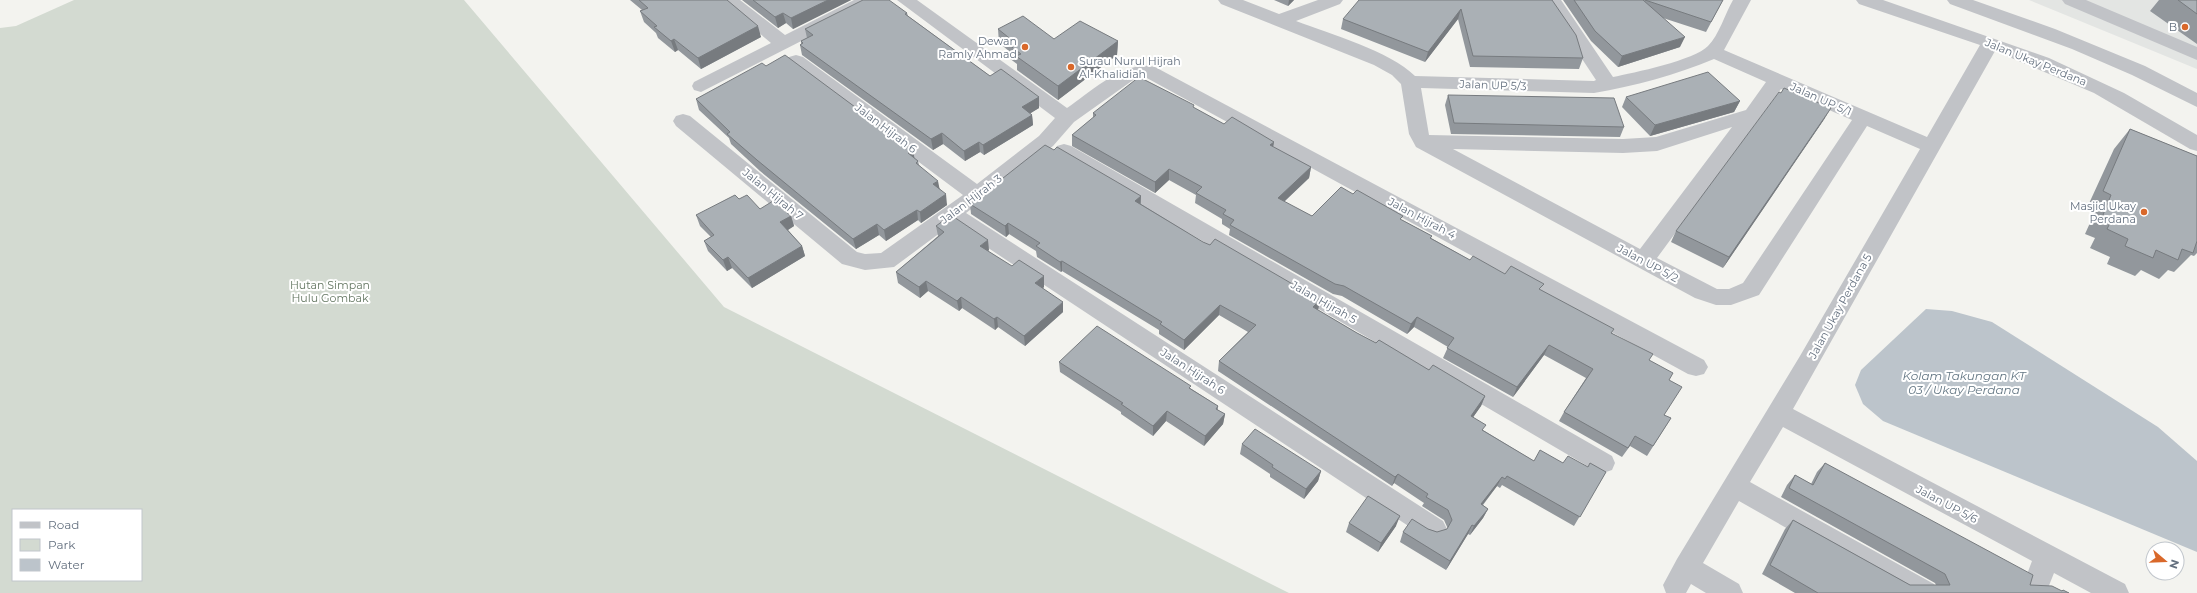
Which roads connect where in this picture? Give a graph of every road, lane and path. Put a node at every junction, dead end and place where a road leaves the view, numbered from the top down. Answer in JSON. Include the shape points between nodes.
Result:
{"nodes":[{"id":1,"x":729,"y":0,"type":"edge"},
{"id":2,"x":868,"y":0,"type":"edge"},
{"id":3,"x":906,"y":0,"type":"edge"},
{"id":4,"x":1227,"y":0,"type":"edge"},
{"id":5,"x":1334,"y":0,"type":"edge"},
{"id":6,"x":1552,"y":0,"type":"edge"},
{"id":7,"x":1742,"y":0,"type":"edge"},
{"id":8,"x":1865,"y":0,"type":"edge"},
{"id":9,"x":1956,"y":0,"type":"edge"},
{"id":10,"x":2080,"y":1,"type":"edge"},
{"id":11,"x":1281,"y":20,"type":"junction"},
{"id":12,"x":783,"y":43,"type":"junction"},
{"id":13,"x":1990,"y":43,"type":"junction"},
{"id":14,"x":1713,"y":52,"type":"junction"},
{"id":15,"x":2197,"y":54,"type":"edge"},
{"id":16,"x":796,"y":61,"type":"edge"},
{"id":17,"x":1148,"y":71,"type":"joint"},
{"id":18,"x":1778,"y":80,"type":"junction"},
{"id":19,"x":1410,"y":82,"type":"junction"},
{"id":20,"x":1609,"y":85,"type":"junction"},
{"id":21,"x":701,"y":86,"type":"dead end"},
{"id":22,"x":2197,"y":101,"type":"edge"},
{"id":23,"x":1753,"y":114,"type":"junction"},
{"id":24,"x":1067,"y":117,"type":"junction"},
{"id":25,"x":1863,"y":118,"type":"junction"},
{"id":26,"x":683,"y":121,"type":"dead end"},
{"id":27,"x":1046,"y":141,"type":"junction"},
{"id":28,"x":1423,"y":142,"type":"junction"},
{"id":29,"x":2197,"y":144,"type":"edge"},
{"id":30,"x":1930,"y":146,"type":"junction"},
{"id":31,"x":977,"y":195,"type":"junction"},
{"id":32,"x":952,"y":214,"type":"junction"},
{"id":33,"x":1643,"y":261,"type":"junction"},
{"id":34,"x":865,"y":262,"type":"joint"},
{"id":35,"x":1696,"y":366,"type":"dead end"},
{"id":36,"x":1778,"y":413,"type":"junction"},
{"id":37,"x":1603,"y":463,"type":"dead end"},
{"id":38,"x":1735,"y":486,"type":"junction"},
{"id":39,"x":1434,"y":529,"type":"edge"},
{"id":40,"x":2047,"y":556,"type":"junction"},
{"id":41,"x":1730,"y":593,"type":"edge"},
{"id":42,"x":1925,"y":593,"type":"edge"},
{"id":43,"x":2033,"y":593,"type":"edge"},
{"id":44,"x":2116,"y":593,"type":"edge"}],
"edges":[{"from":1,"to":12,"type":"street"},
{"from":2,"to":12,"type":"street"},
{"from":3,"to":24,"type":"street"},
{"from":4,"to":11,"type":"street"},
{"from":5,"to":11,"type":"street"},
{"from":6,"to":20,"type":"street"},
{"from":7,"to":14,"type":"street"},
{"from":8,"to":13,"type":"street","name":"Jalan Ukay Perdana"},
{"from":9,"to":22,"type":"street","via":[[2119,61]]},
{"from":10,"to":15,"type":"street"},
{"from":11,"to":19,"type":"street","via":[[1381,61],[1399,71]]},
{"from":12,"to":21,"type":"street"},
{"from":13,"to":29,"type":"street","name":"Jalan Ukay Perdana","via":[[2093,85],[2150,115]]},
{"from":13,"to":30,"type":"street","name":"Jalan Ukay Perdana 5"},
{"from":14,"to":18,"type":"street","name":"Jalan UP 5/1"},
{"from":14,"to":20,"type":"street","name":"Jalan UP 5/3","via":[[1668,69]]},
{"from":16,"to":31,"type":"street","name":"Jalan Hijrah 6"},
{"from":17,"to":24,"type":"street","name":"Jalan Hijrah 3","via":[[1131,73]]},
{"from":17,"to":35,"type":"street","name":"Jalan Hijrah 4"},
{"from":18,"to":23,"type":"street"},
{"from":18,"to":25,"type":"street","name":"Jalan UP 5/1"},
{"from":19,"to":20,"type":"street","name":"Jalan UP 5/3","via":[[1579,87]]},
{"from":19,"to":28,"type":"street","via":[[1419,134]]},
{"from":23,"to":28,"type":"street","via":[[1657,144],[1622,146]]},
{"from":23,"to":33,"type":"street"},
{"from":24,"to":27,"type":"street","name":"Jalan Hijrah 3"},
{"from":25,"to":30,"type":"street","name":"Jalan UP 5/1"},
{"from":25,"to":33,"type":"street","name":"Jalan UP 5/2","via":[[1751,290],[1731,298],[1716,297]]},
{"from":26,"to":34,"type":"street","name":"Jalan Hijrah 7","via":[[850,258]]},
{"from":27,"to":31,"type":"street","name":"Jalan Hijrah 3"},
{"from":27,"to":37,"type":"street","name":"Jalan Hijrah 5"},
{"from":28,"to":33,"type":"street","name":"Jalan UP 5/2"},
{"from":30,"to":36,"type":"street","name":"Jalan Ukay Perdana 5"},
{"from":31,"to":32,"type":"street","name":"Jalan Hijrah 3"},
{"from":32,"to":34,"type":"street","name":"Jalan Hijrah 3","via":[[886,261]]},
{"from":32,"to":39,"type":"street","name":"Jalan Hijrah 6"},
{"from":36,"to":38,"type":"street","name":"Jalan Ukay Perdana 5"},
{"from":36,"to":40,"type":"street","name":"Jalan UP 5/6"},
{"from":38,"to":41,"type":"street","name":"Jalan Ukay Perdana 5","via":[[1681,576]]},
{"from":38,"to":42,"type":"street"},
{"from":40,"to":43,"type":"street"},
{"from":40,"to":44,"type":"street","name":"Jalan UP 5/6"}]}
